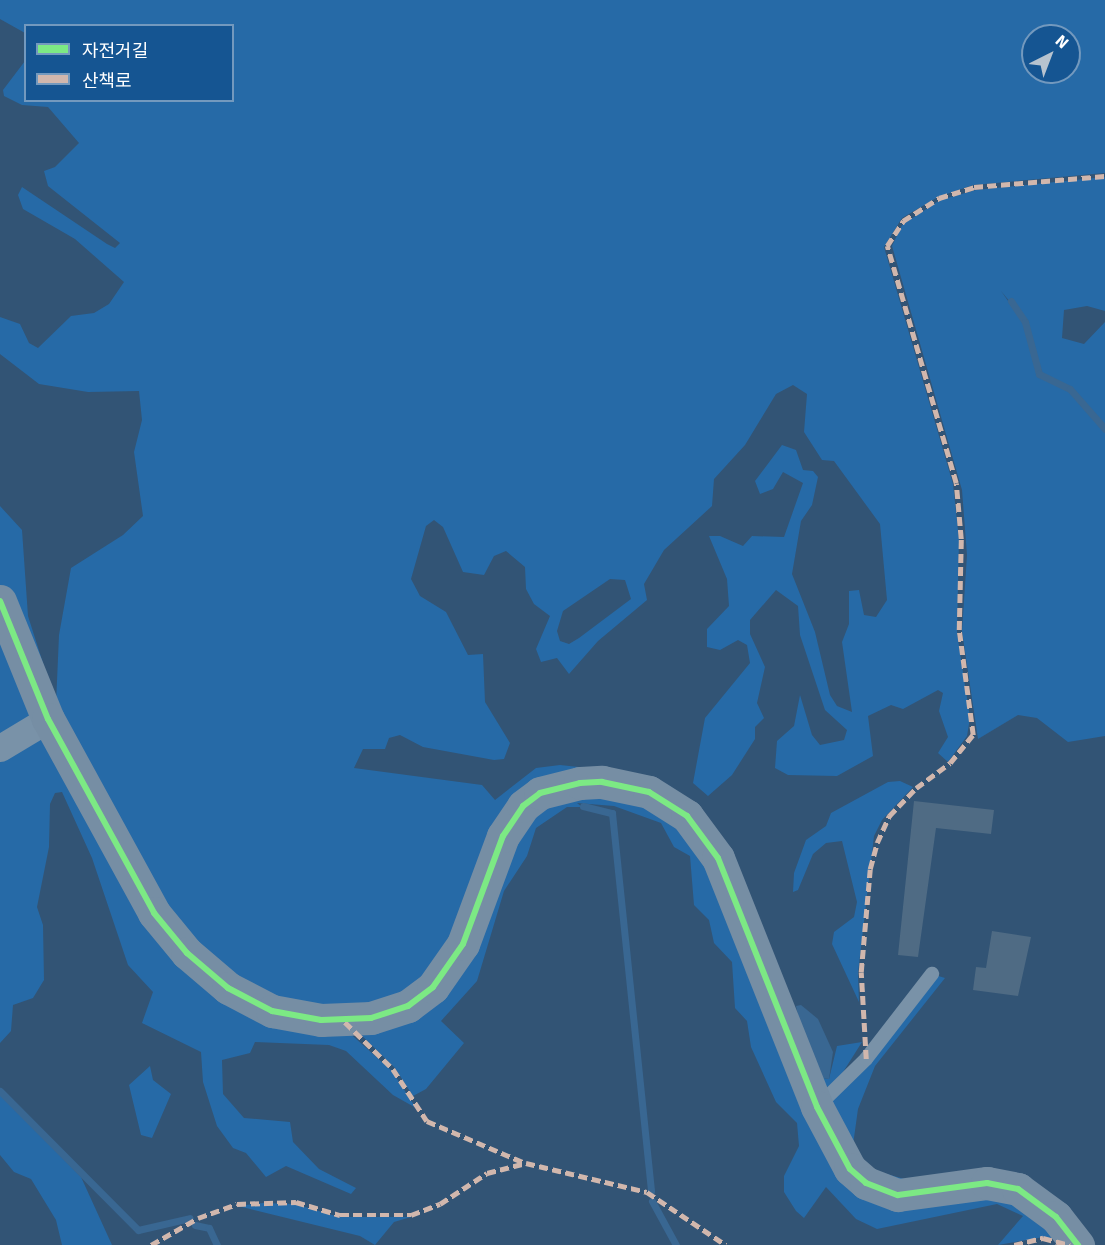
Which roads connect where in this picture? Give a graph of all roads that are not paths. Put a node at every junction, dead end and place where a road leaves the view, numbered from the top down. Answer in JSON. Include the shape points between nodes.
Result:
{"nodes":[{"id":1,"x":0,"y":602,"type":"edge"},
{"id":2,"x":48,"y":719,"type":"junction"},
{"id":3,"x":0,"y":748,"type":"edge"},
{"id":4,"x":932,"y":974,"type":"dead end"},
{"id":5,"x":818,"y":1107,"type":"junction"},
{"id":6,"x":1078,"y":1245,"type":"edge"}],
"edges":[{"from":1,"to":2,"type":"street"},
{"from":2,"to":3,"type":"street"},
{"from":2,"to":5,"type":"street","via":[[169,934],[228,988],[298,1018],[345,1022],[371,1018],[408,1006],[433,987],[463,944],[513,818],[540,793],[602,782],[649,792],[687,816],[718,858]]},
{"from":4,"to":5,"type":"lane","via":[[866,1059]]},
{"from":5,"to":6,"type":"street","via":[[839,1153],[866,1183],[898,1195],[987,1183],[1018,1189],[1056,1217]]}]}
